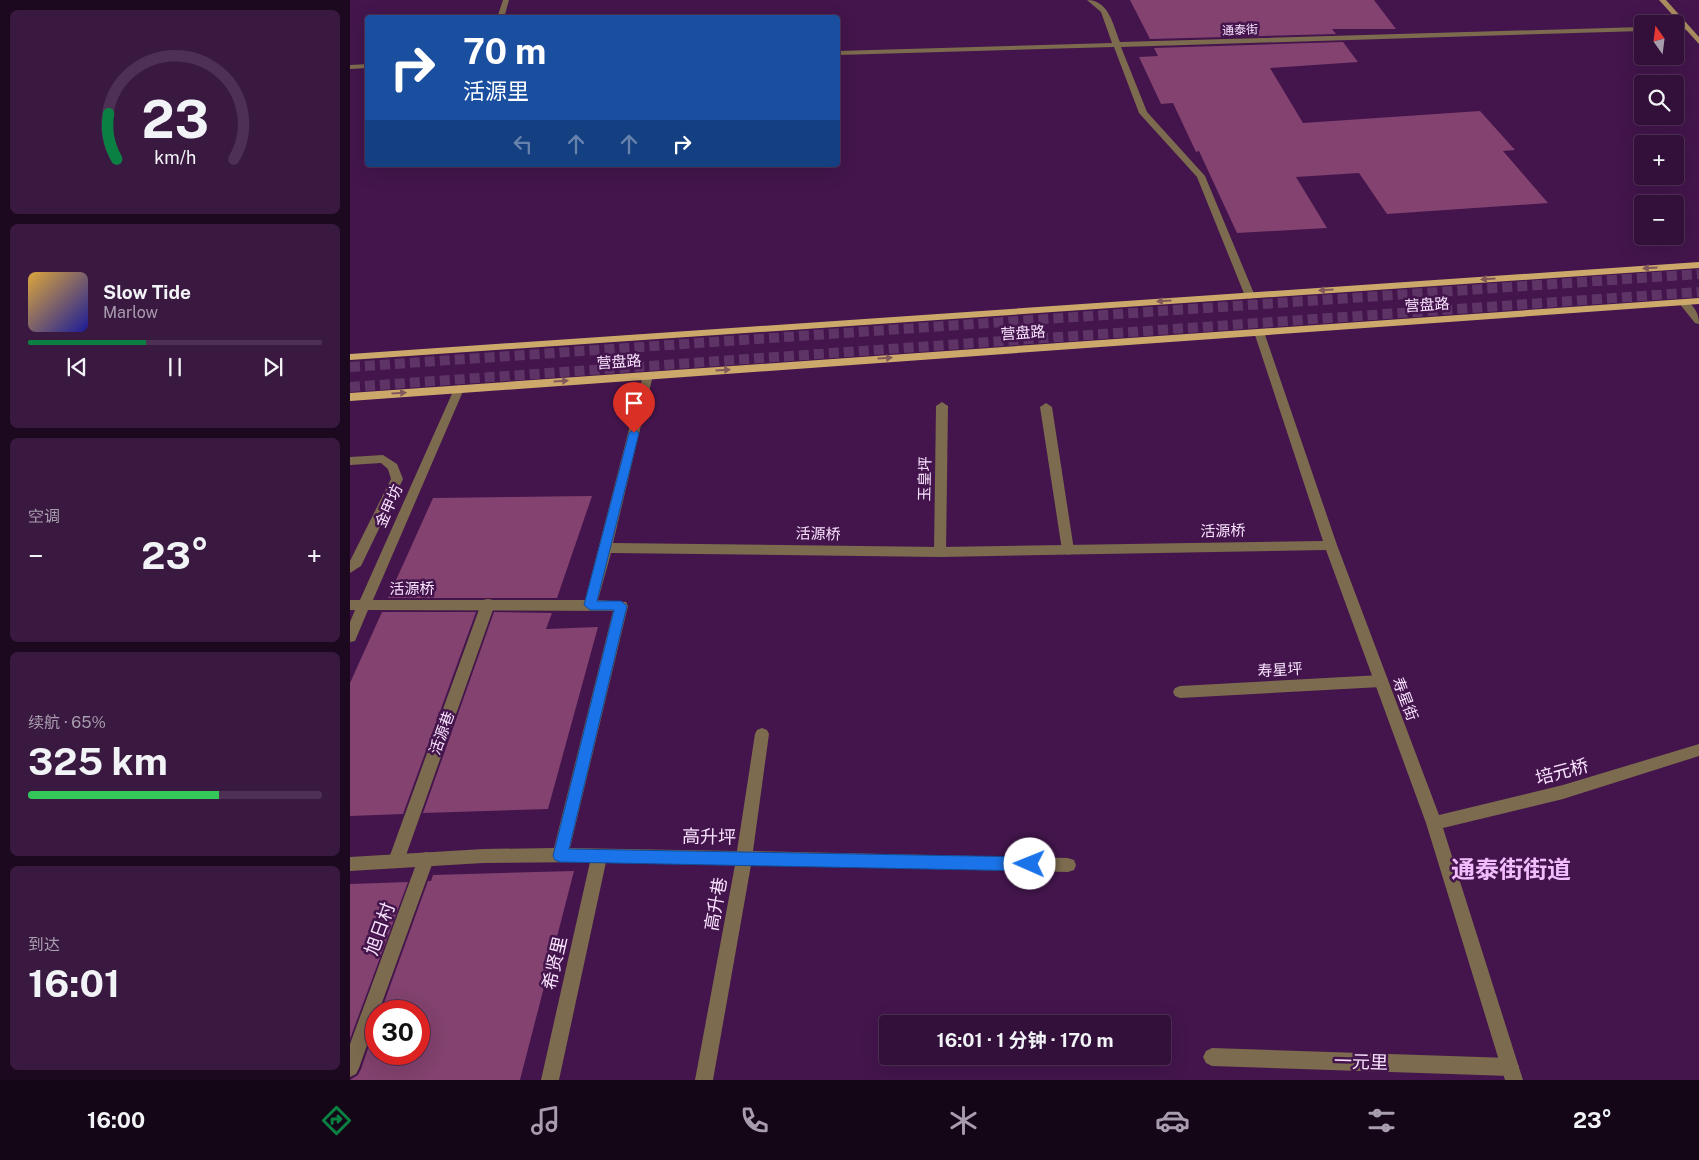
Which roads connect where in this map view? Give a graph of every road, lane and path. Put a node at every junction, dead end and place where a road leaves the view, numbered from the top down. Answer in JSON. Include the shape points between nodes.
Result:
{"nodes":[{"id":1,"x":506,"y":0,"type":"edge"},
{"id":2,"x":1090,"y":0,"type":"edge"},
{"id":3,"x":1662,"y":0,"type":"edge"},
{"id":4,"x":501,"y":15,"type":"edge"},
{"id":5,"x":1686,"y":28,"type":"joint"},
{"id":6,"x":1634,"y":29,"type":"edge"},
{"id":7,"x":1699,"y":42,"type":"edge"},
{"id":8,"x":1117,"y":46,"type":"junction"},
{"id":9,"x":840,"y":53,"type":"edge"},
{"id":10,"x":365,"y":66,"type":"edge"},
{"id":11,"x":350,"y":67,"type":"edge"},
{"id":12,"x":1699,"y":265,"type":"edge"},
{"id":13,"x":1250,"y":296,"type":"junction"},
{"id":14,"x":1684,"y":302,"type":"junction"},
{"id":15,"x":1699,"y":303,"type":"edge"},
{"id":16,"x":1699,"y":321,"type":"edge"},
{"id":17,"x":1259,"y":332,"type":"junction"},
{"id":18,"x":350,"y":357,"type":"edge"},
{"id":19,"x":648,"y":375,"type":"junction"},
{"id":20,"x":459,"y":389,"type":"junction"},
{"id":21,"x":350,"y":397,"type":"edge"},
{"id":22,"x":942,"y":406,"type":"dead end"},
{"id":23,"x":1046,"y":406,"type":"dead end"},
{"id":24,"x":350,"y":461,"type":"edge"},
{"id":25,"x":1330,"y":545,"type":"junction"},
{"id":26,"x":606,"y":548,"type":"junction"},
{"id":27,"x":1068,"y":550,"type":"junction"},
{"id":28,"x":940,"y":552,"type":"junction"},
{"id":29,"x":350,"y":568,"type":"edge"},
{"id":30,"x":488,"y":604,"type":"junction"},
{"id":31,"x":356,"y":605,"type":"edge"},
{"id":32,"x":590,"y":605,"type":"junction"},
{"id":33,"x":350,"y":637,"type":"edge"},
{"id":34,"x":1381,"y":681,"type":"junction"},
{"id":35,"x":1180,"y":692,"type":"dead end"},
{"id":36,"x":762,"y":734,"type":"dead end"},
{"id":37,"x":1699,"y":750,"type":"edge"},
{"id":38,"x":1434,"y":823,"type":"junction"},
{"id":39,"x":600,"y":855,"type":"junction"},
{"id":40,"x":560,"y":856,"type":"junction"},
{"id":41,"x":744,"y":858,"type":"junction"},
{"id":42,"x":426,"y":859,"type":"junction"},
{"id":43,"x":396,"y":861,"type":"junction"},
{"id":44,"x":350,"y":864,"type":"edge"},
{"id":45,"x":1068,"y":865,"type":"dead end"},
{"id":46,"x":1212,"y":1057,"type":"dead end"},
{"id":47,"x":350,"y":1068,"type":"edge"},
{"id":48,"x":1512,"y":1074,"type":"edge"},
{"id":49,"x":550,"y":1080,"type":"edge"},
{"id":50,"x":704,"y":1080,"type":"edge"}],
"edges":[{"from":1,"to":4,"type":"street"},
{"from":2,"to":8,"type":"street","via":[[1104,11]]},
{"from":3,"to":5,"type":"main road"},
{"from":5,"to":7,"type":"main road"},
{"from":6,"to":8,"type":"street","name":"通泰街"},
{"from":8,"to":9,"type":"street","name":"通泰街"},
{"from":8,"to":13,"type":"street","via":[[1143,113],[1201,176]]},
{"from":10,"to":11,"type":"street"},
{"from":12,"to":13,"type":"main road","name":"营盘路","one_way":true},
{"from":13,"to":18,"type":"main road","name":"营盘路","one_way":true},
{"from":14,"to":15,"type":"main road","name":"营盘路"},
{"from":14,"to":16,"type":"street"},
{"from":14,"to":17,"type":"main road","name":"营盘路"},
{"from":19,"to":17,"type":"main road","name":"营盘路","one_way":true},
{"from":17,"to":25,"type":"street","name":"寿星街"},
{"from":20,"to":19,"type":"main road","name":"营盘路","one_way":true},
{"from":19,"to":26,"type":"street"},
{"from":21,"to":20,"type":"main road","name":"营盘路","one_way":true},
{"from":20,"to":31,"type":"street","name":"金甲坊"},
{"from":22,"to":28,"type":"street","name":"玉皇坪"},
{"from":23,"to":27,"type":"street"},
{"from":24,"to":29,"type":"street","via":[[383,459],[392,467],[397,479],[356,563]]},
{"from":25,"to":27,"type":"street","name":"活源桥"},
{"from":25,"to":34,"type":"street","name":"寿星街"},
{"from":26,"to":28,"type":"street","name":"活源桥"},
{"from":26,"to":32,"type":"street"},
{"from":27,"to":28,"type":"street","name":"活源桥"},
{"from":30,"to":31,"type":"street","name":"活源桥"},
{"from":30,"to":32,"type":"street","name":"活源桥"},
{"from":30,"to":43,"type":"street","name":"活源巷"},
{"from":31,"to":33,"type":"street","name":"金甲坊"},
{"from":32,"to":40,"type":"street","name":"活源桥","via":[[621,606]]},
{"from":34,"to":35,"type":"street","name":"寿星坪"},
{"from":34,"to":38,"type":"street","name":"寿星街"},
{"from":36,"to":41,"type":"street","name":"高升巷"},
{"from":37,"to":38,"type":"street","name":"培元桥","via":[[1564,792]]},
{"from":38,"to":48,"type":"street","name":"寿星街"},
{"from":39,"to":40,"type":"street","name":"高升坪"},
{"from":39,"to":41,"type":"street","name":"高升坪"},
{"from":39,"to":49,"type":"street","name":"希贤里"},
{"from":40,"to":42,"type":"street","name":"高升坪"},
{"from":41,"to":45,"type":"street","name":"高升坪"},
{"from":41,"to":50,"type":"street","name":"高升巷"},
{"from":42,"to":43,"type":"street","name":"高升坪"},
{"from":42,"to":47,"type":"street","name":"旭日村"},
{"from":43,"to":44,"type":"street","name":"高升坪"},
{"from":46,"to":48,"type":"street","name":"一元里"}]}
